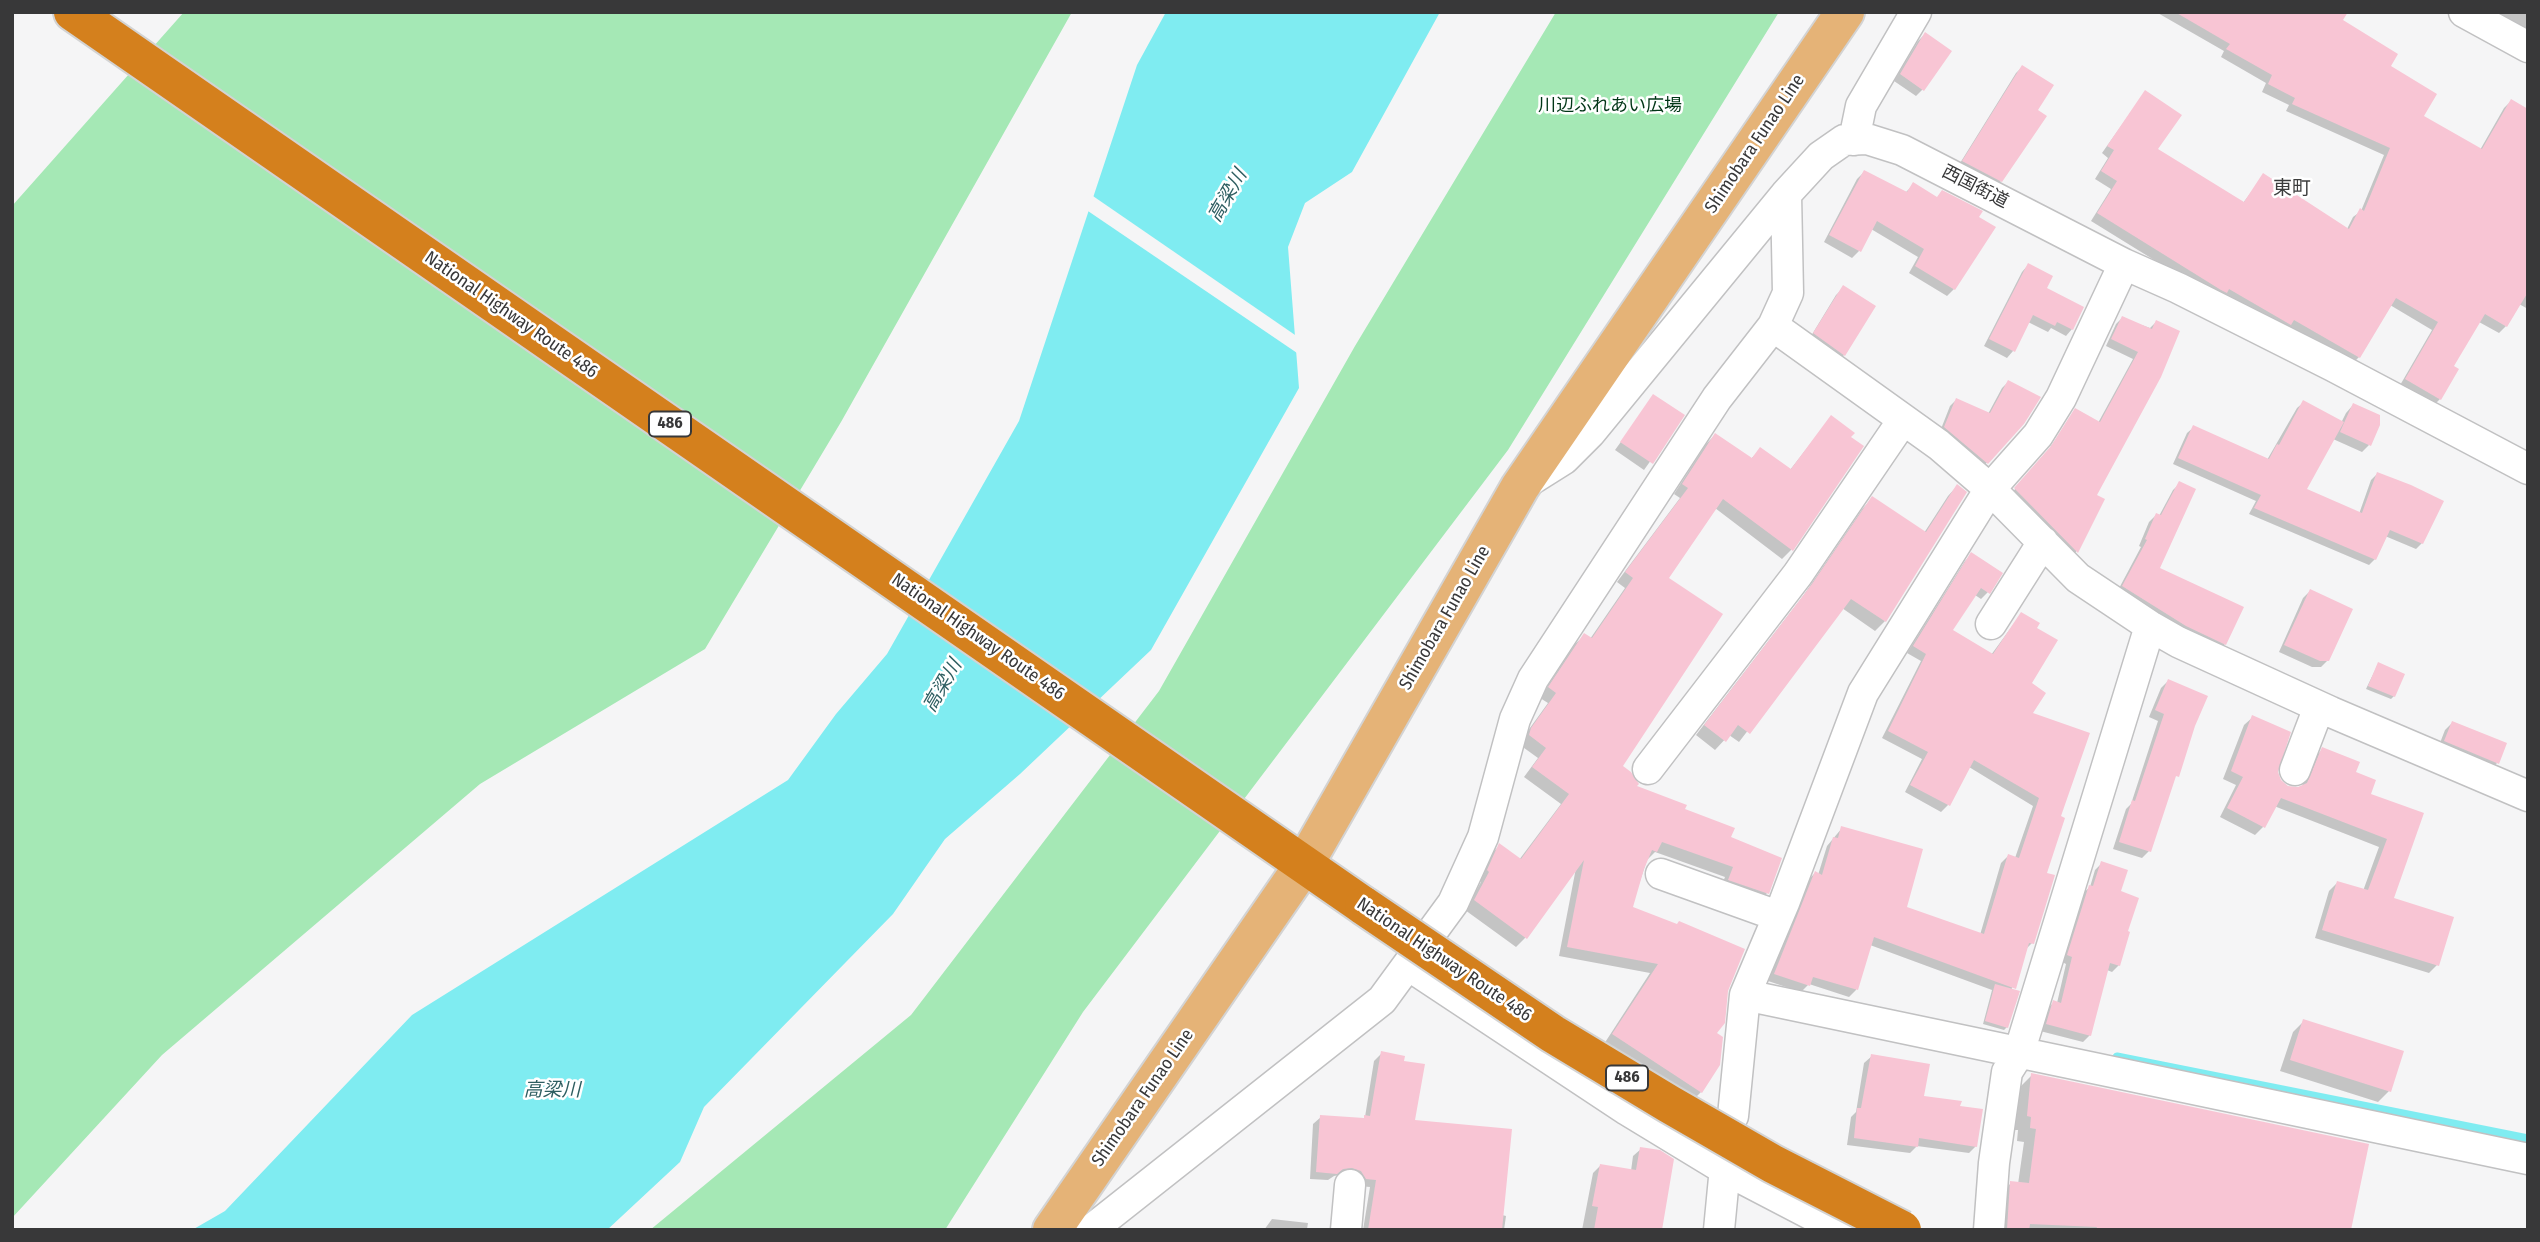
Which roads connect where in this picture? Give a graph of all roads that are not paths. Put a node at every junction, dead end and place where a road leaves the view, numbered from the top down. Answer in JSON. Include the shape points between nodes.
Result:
{"nodes":[{"id":1,"x":73,"y":12,"type":"edge"},
{"id":2,"x":1845,"y":12,"type":"edge"},
{"id":3,"x":1916,"y":12,"type":"edge"},
{"id":4,"x":2464,"y":12,"type":"edge"},
{"id":5,"x":2528,"y":47,"type":"edge"},
{"id":6,"x":1854,"y":140,"type":"junction"},
{"id":7,"x":1786,"y":194,"type":"junction"},
{"id":8,"x":2124,"y":264,"type":"junction"},
{"id":9,"x":1773,"y":326,"type":"junction"},
{"id":10,"x":1903,"y":420,"type":"junction"},
{"id":11,"x":2528,"y":469,"type":"edge"},
{"id":12,"x":1520,"y":487,"type":"junction"},
{"id":13,"x":1990,"y":489,"type":"junction"},
{"id":14,"x":2043,"y":542,"type":"junction"},
{"id":15,"x":1991,"y":624,"type":"dead end"},
{"id":16,"x":2150,"y":626,"type":"junction"},
{"id":17,"x":2319,"y":707,"type":"junction"},
{"id":18,"x":1648,"y":769,"type":"dead end"},
{"id":19,"x":2295,"y":771,"type":"dead end"},
{"id":20,"x":2528,"y":796,"type":"edge"},
{"id":21,"x":1305,"y":863,"type":"junction"},
{"id":22,"x":1661,"y":874,"type":"dead end"},
{"id":23,"x":1778,"y":916,"type":"junction"},
{"id":24,"x":1408,"y":965,"type":"junction"},
{"id":25,"x":1745,"y":995,"type":"junction"},
{"id":26,"x":2019,"y":1053,"type":"junction"},
{"id":27,"x":1733,"y":1116,"type":"dead end"},
{"id":28,"x":2528,"y":1159,"type":"edge"},
{"id":29,"x":1725,"y":1163,"type":"junction"},
{"id":30,"x":1350,"y":1185,"type":"dead end"},
{"id":31,"x":1052,"y":1230,"type":"edge"},
{"id":32,"x":1091,"y":1230,"type":"edge"},
{"id":33,"x":1346,"y":1230,"type":"edge"},
{"id":34,"x":1720,"y":1230,"type":"edge"},
{"id":35,"x":1841,"y":1230,"type":"edge"},
{"id":36,"x":1902,"y":1230,"type":"edge"},
{"id":37,"x":1989,"y":1230,"type":"edge"}],
"edges":[{"from":1,"to":21,"type":"highway","name":"National Highway Route 486","number":"486"},
{"from":2,"to":12,"type":"main road","name":"Shimobara Funao Line"},
{"from":3,"to":6,"type":"street","via":[[1861,106]]},
{"from":4,"to":5,"type":"street"},
{"from":6,"to":7,"type":"street","via":[[1844,140],[1821,156]]},
{"from":6,"to":8,"type":"street","name":"西国街道","via":[[1867,139],[1902,150]]},
{"from":7,"to":9,"type":"street","via":[[1788,293]]},
{"from":7,"to":12,"type":"street","via":[[1590,433],[1564,459]]},
{"from":8,"to":11,"type":"street","name":"西国街道","via":[[2333,366]]},
{"from":8,"to":13,"type":"street","via":[[2061,398],[2038,435]]},
{"from":9,"to":10,"type":"street"},
{"from":9,"to":24,"type":"street","via":[[1717,398],[1533,679],[1515,719],[1468,875]]},
{"from":10,"to":13,"type":"street"},
{"from":10,"to":18,"type":"street","via":[[1798,573]]},
{"from":12,"to":21,"type":"main road","name":"Shimobara Funao Line"},
{"from":13,"to":14,"type":"street"},
{"from":13,"to":23,"type":"street","via":[[1863,693]]},
{"from":14,"to":15,"type":"street"},
{"from":14,"to":16,"type":"street","via":[[2078,578]]},
{"from":16,"to":17,"type":"street"},
{"from":16,"to":26,"type":"street"},
{"from":17,"to":19,"type":"street"},
{"from":17,"to":20,"type":"street"},
{"from":21,"to":31,"type":"main road","name":"Shimobara Funao Line"},
{"from":21,"to":36,"type":"highway","name":"National Highway Route 486","number":"486","bridge":true,"via":[[1553,1034],[1773,1164]]},
{"from":22,"to":23,"type":"street"},
{"from":23,"to":25,"type":"street"},
{"from":24,"to":29,"type":"street","via":[[1606,1097]]},
{"from":24,"to":32,"type":"street","via":[[1382,1000]]},
{"from":25,"to":26,"type":"street"},
{"from":25,"to":27,"type":"street"},
{"from":26,"to":28,"type":"street"},
{"from":26,"to":37,"type":"street","via":[[2007,1072]]},
{"from":29,"to":34,"type":"street"},
{"from":29,"to":35,"type":"street"},
{"from":30,"to":33,"type":"street"}]}
